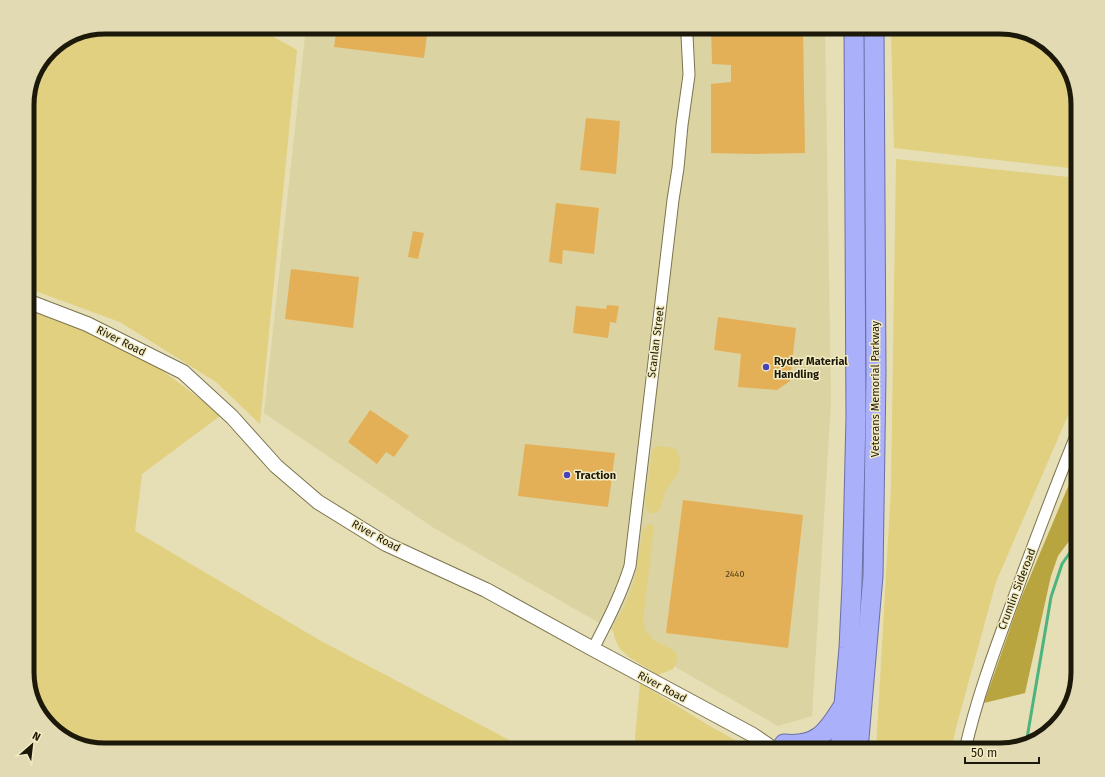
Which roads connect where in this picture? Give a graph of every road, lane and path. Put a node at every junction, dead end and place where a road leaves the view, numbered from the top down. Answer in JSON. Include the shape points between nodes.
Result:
{"nodes":[{"id":1,"x":687,"y":34,"type":"edge"},
{"id":2,"x":854,"y":34,"type":"edge"},
{"id":3,"x":874,"y":34,"type":"edge"},
{"id":4,"x":34,"y":304,"type":"edge"},
{"id":5,"x":1071,"y":448,"type":"edge"},
{"id":6,"x":593,"y":650,"type":"junction"},
{"id":7,"x":844,"y":705,"type":"junction"},
{"id":8,"x":773,"y":743,"type":"edge"},
{"id":9,"x":806,"y":743,"type":"edge"},
{"id":10,"x":841,"y":743,"type":"edge"},
{"id":11,"x":859,"y":743,"type":"edge"},
{"id":12,"x":966,"y":743,"type":"edge"}],
"edges":[{"from":1,"to":6,"type":"street","name":"Scanlan Street","via":[[689,75],[630,566],[617,601]]},
{"from":2,"to":7,"type":"highway","name":"Veterans Memorial Parkway","via":[[856,417],[852,584]]},
{"from":3,"to":11,"type":"highway","name":"Veterans Memorial Parkway","via":[[876,374],[873,568]]},
{"from":4,"to":6,"type":"street","name":"River Road","via":[[88,324],[183,372],[232,417],[276,466],[318,502],[386,544],[486,590]]},
{"from":5,"to":12,"type":"street","name":"Crumlin Sideroad","via":[[999,637],[970,724]]},
{"from":6,"to":8,"type":"street","name":"River Road"},
{"from":7,"to":9,"type":"highway","via":[[828,729]]},
{"from":7,"to":10,"type":"highway","name":"Veterans Memorial Parkway"}]}
